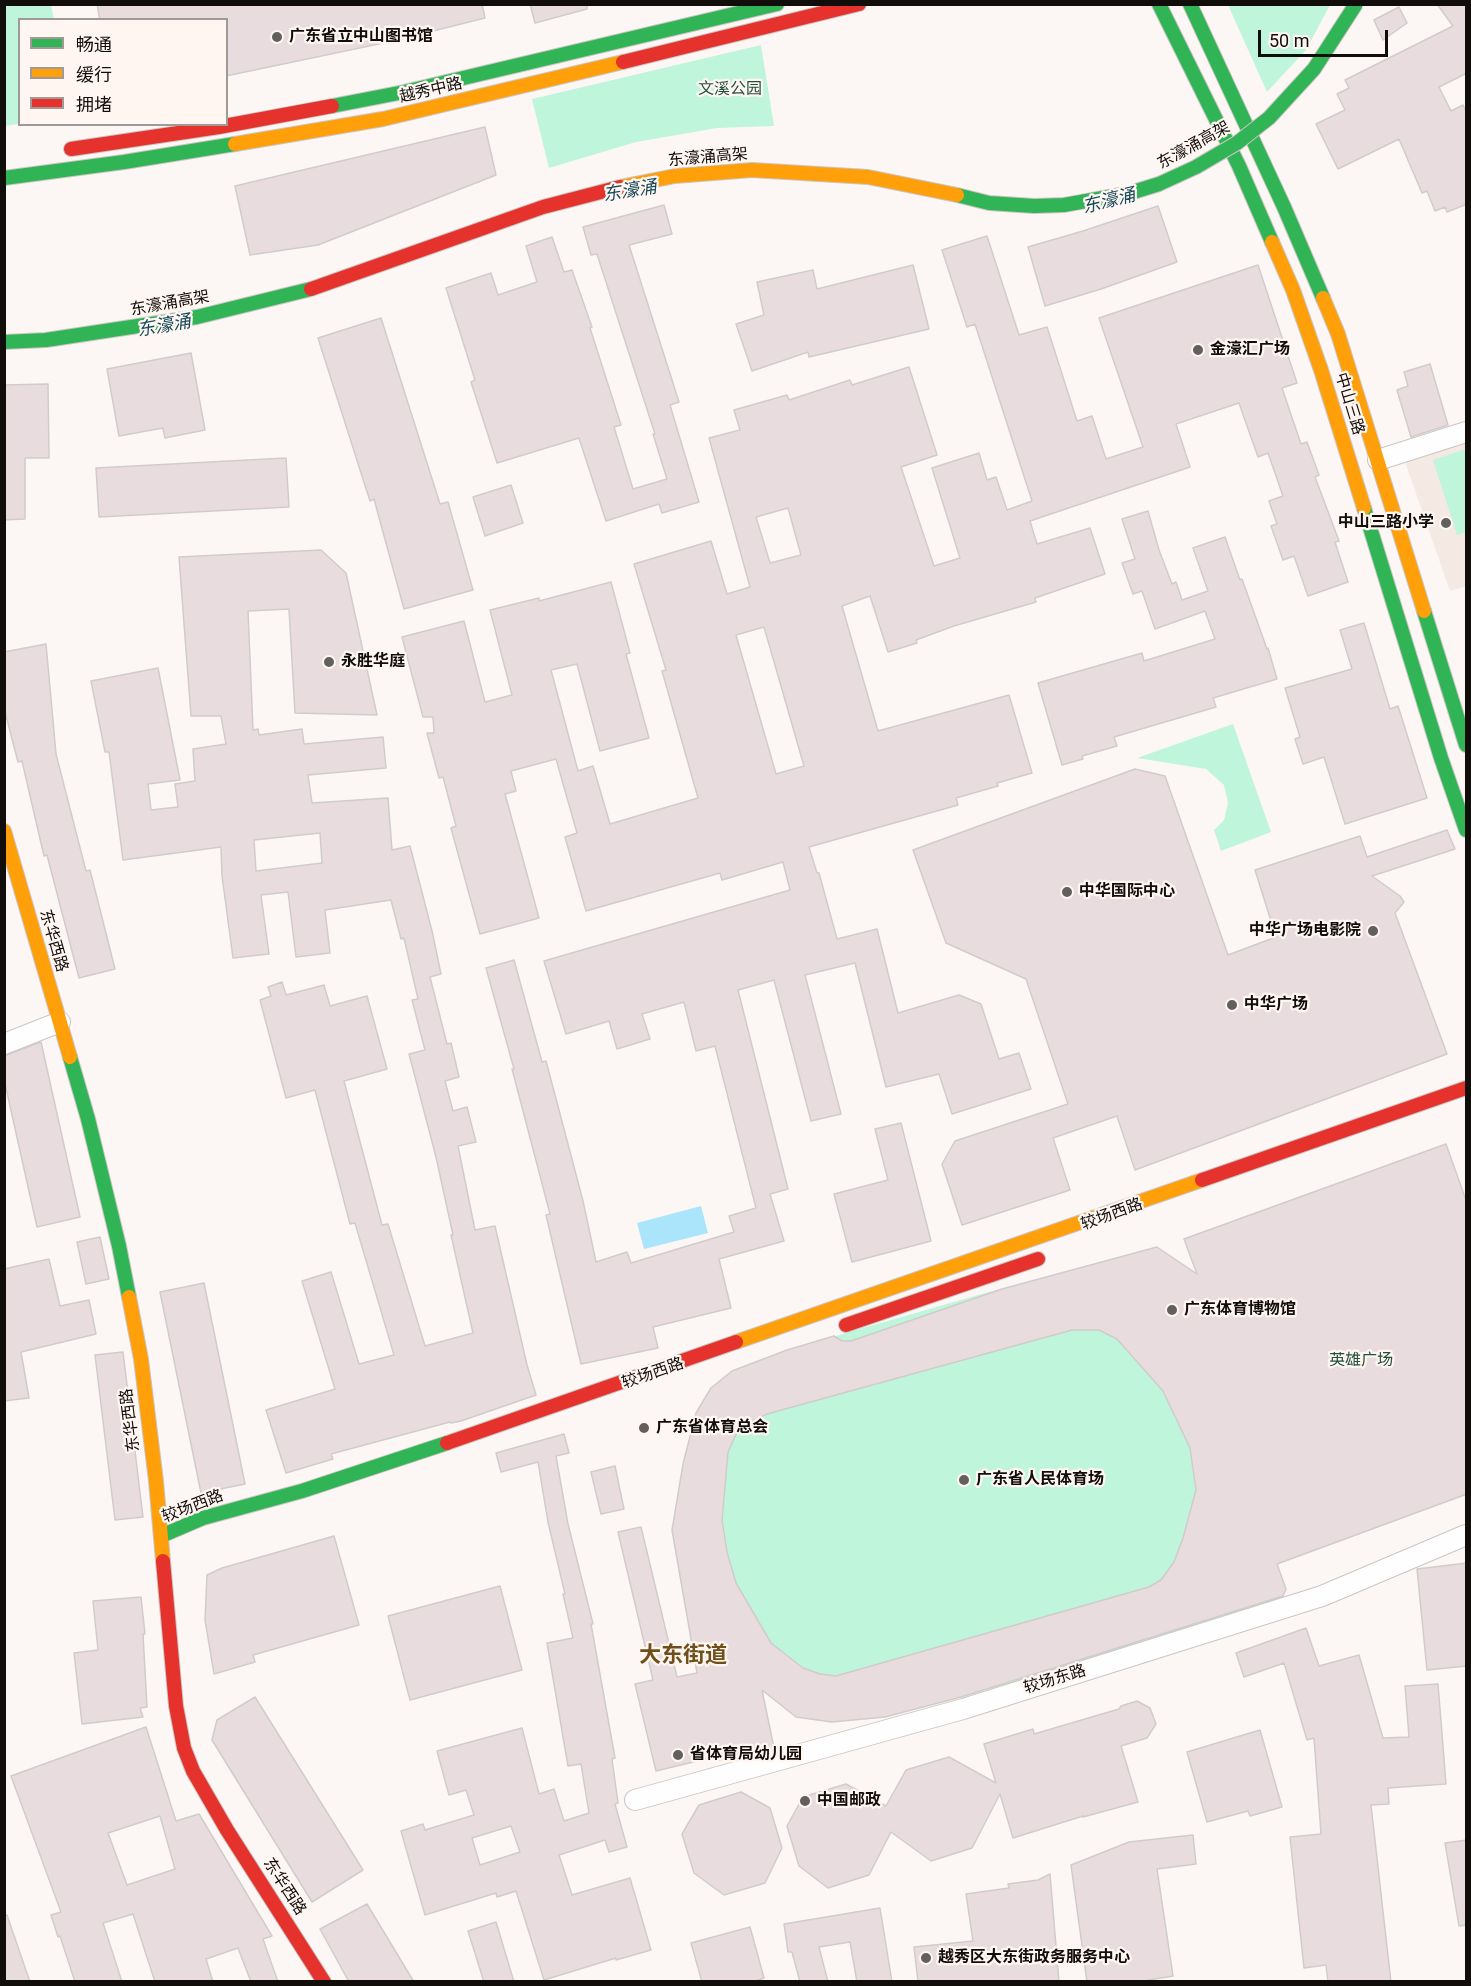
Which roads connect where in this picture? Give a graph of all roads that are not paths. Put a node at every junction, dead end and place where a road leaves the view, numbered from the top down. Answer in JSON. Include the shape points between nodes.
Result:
{"nodes":[{"id":1,"x":777,"y":4,"type":"edge"},
{"id":2,"x":860,"y":4,"type":"edge"},
{"id":3,"x":1159,"y":4,"type":"edge"},
{"id":4,"x":1190,"y":4,"type":"edge"},
{"id":5,"x":1347,"y":4,"type":"edge"},
{"id":6,"x":1356,"y":4,"type":"edge"},
{"id":7,"x":228,"y":125,"type":"edge"},
{"id":8,"x":224,"y":126,"type":"edge"},
{"id":9,"x":52,"y":152,"type":"dead end"},
{"id":10,"x":4,"y":178,"type":"edge"},
{"id":11,"x":4,"y":341,"type":"edge"},
{"id":12,"x":1467,"y":432,"type":"edge"},
{"id":13,"x":1378,"y":460,"type":"junction"},
{"id":14,"x":1467,"y":745,"type":"edge"},
{"id":15,"x":1467,"y":830,"type":"edge"},
{"id":16,"x":4,"y":831,"type":"edge"},
{"id":17,"x":60,"y":1022,"type":"junction"},
{"id":18,"x":4,"y":1044,"type":"edge"},
{"id":19,"x":1467,"y":1088,"type":"edge"},
{"id":20,"x":1049,"y":1255,"type":"dead end"},
{"id":21,"x":838,"y":1327,"type":"dead end"},
{"id":22,"x":1467,"y":1535,"type":"edge"},
{"id":23,"x":161,"y":1536,"type":"junction"},
{"id":24,"x":194,"y":1536,"type":"dead end"},
{"id":25,"x":634,"y":1800,"type":"dead end"},
{"id":26,"x":324,"y":1982,"type":"edge"}],
"edges":[{"from":1,"to":7,"type":"main road","name":"越秀中路","via":[[496,72]]},
{"from":2,"to":10,"type":"main road","name":"越秀中路","via":[[383,119]]},
{"from":3,"to":15,"type":"main road","name":"中山三路","via":[[1239,166],[1307,327]]},
{"from":4,"to":13,"type":"main road","name":"中山三路","via":[[1338,334]]},
{"from":5,"to":11,"type":"main road","name":"东濠涌高架","bridge":true,"via":[[1267,117],[1228,147],[1180,173],[1130,191],[1024,204],[838,171],[752,168],[678,174],[558,200],[327,283],[265,300],[109,330]]},
{"from":6,"to":11,"type":"main road","name":"东濠涌高架","bridge":true,"via":[[1314,69],[1269,118],[1196,167],[1130,192],[1064,204],[1019,206],[868,177],[826,173],[752,170],[675,176],[543,207],[287,296],[127,329],[46,340]]},
{"from":8,"to":9,"type":"main road","name":"越秀中路"},
{"from":12,"to":13,"type":"street"},
{"from":13,"to":14,"type":"main road","name":"中山三路"},
{"from":16,"to":17,"type":"main road","name":"东华西路"},
{"from":17,"to":18,"type":"street"},
{"from":17,"to":23,"type":"main road","name":"东华西路","via":[[119,1246],[141,1359]]},
{"from":19,"to":23,"type":"main road","name":"较场西路","via":[[493,1427],[302,1491],[203,1518]]},
{"from":20,"to":21,"type":"main road"},
{"from":22,"to":25,"type":"street","name":"较场东路","via":[[1322,1596],[963,1709]]},
{"from":23,"to":24,"type":"main road","name":"较场西路"},
{"from":23,"to":26,"type":"main road","name":"东华西路","via":[[176,1706],[184,1748],[226,1830]]}]}
